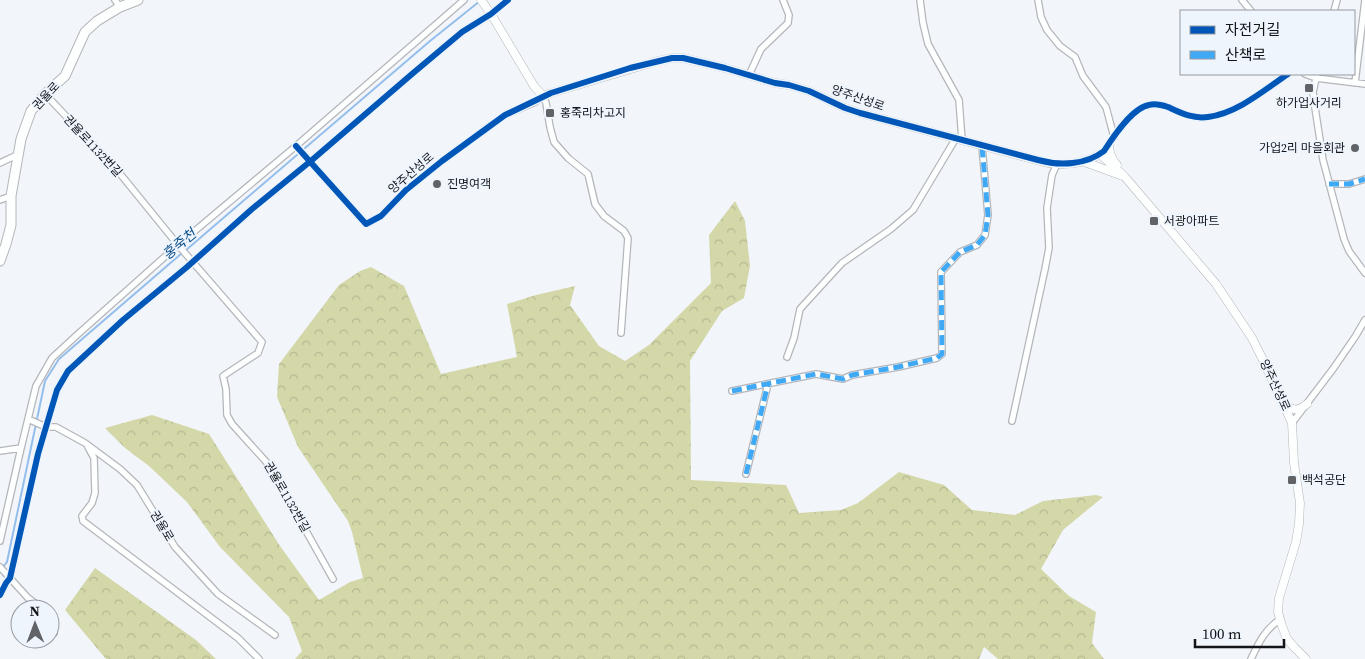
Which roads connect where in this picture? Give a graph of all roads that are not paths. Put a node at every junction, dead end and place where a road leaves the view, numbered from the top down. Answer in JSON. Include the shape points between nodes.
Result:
{"nodes":[{"id":1,"x":138,"y":0,"type":"edge"},
{"id":2,"x":464,"y":0,"type":"edge"},
{"id":3,"x":481,"y":0,"type":"edge"},
{"id":4,"x":508,"y":0,"type":"edge"},
{"id":5,"x":783,"y":0,"type":"edge"},
{"id":6,"x":920,"y":0,"type":"edge"},
{"id":7,"x":1038,"y":0,"type":"edge"},
{"id":8,"x":1242,"y":0,"type":"edge"},
{"id":9,"x":1365,"y":0,"type":"edge"},
{"id":10,"x":117,"y":3,"type":"edge"},
{"id":11,"x":1250,"y":10,"type":"edge"},
{"id":12,"x":491,"y":14,"type":"junction"},
{"id":13,"x":749,"y":75,"type":"junction"},
{"id":14,"x":1287,"y":75,"type":"edge"},
{"id":15,"x":1316,"y":76,"type":"edge"},
{"id":16,"x":1355,"y":82,"type":"junction"},
{"id":17,"x":1365,"y":84,"type":"edge"},
{"id":18,"x":44,"y":94,"type":"junction"},
{"id":19,"x":543,"y":96,"type":"junction"},
{"id":20,"x":960,"y":139,"type":"junction"},
{"id":21,"x":1112,"y":140,"type":"junction"},
{"id":22,"x":296,"y":146,"type":"junction"},
{"id":23,"x":982,"y":146,"type":"junction"},
{"id":24,"x":19,"y":154,"type":"junction"},
{"id":25,"x":1100,"y":154,"type":"junction"},
{"id":26,"x":310,"y":162,"type":"junction"},
{"id":27,"x":1082,"y":162,"type":"junction"},
{"id":28,"x":0,"y":163,"type":"edge"},
{"id":29,"x":1057,"y":164,"type":"junction"},
{"id":30,"x":1125,"y":177,"type":"junction"},
{"id":31,"x":1365,"y":179,"type":"edge"},
{"id":32,"x":1329,"y":184,"type":"junction"},
{"id":33,"x":11,"y":196,"type":"junction"},
{"id":34,"x":0,"y":200,"type":"edge"},
{"id":35,"x":178,"y":245,"type":"junction"},
{"id":36,"x":0,"y":260,"type":"edge"},
{"id":37,"x":192,"y":261,"type":"junction"},
{"id":38,"x":1365,"y":273,"type":"edge"},
{"id":39,"x":1365,"y":320,"type":"edge"},
{"id":40,"x":621,"y":333,"type":"dead end"},
{"id":41,"x":787,"y":357,"type":"dead end"},
{"id":42,"x":768,"y":384,"type":"junction"},
{"id":43,"x":732,"y":391,"type":"dead end"},
{"id":44,"x":1307,"y":404,"type":"junction"},
{"id":45,"x":1284,"y":405,"type":"junction"},
{"id":46,"x":28,"y":419,"type":"junction"},
{"id":47,"x":1012,"y":421,"type":"dead end"},
{"id":48,"x":1292,"y":423,"type":"junction"},
{"id":49,"x":46,"y":427,"type":"junction"},
{"id":50,"x":85,"y":443,"type":"junction"},
{"id":51,"x":21,"y":448,"type":"junction"},
{"id":52,"x":0,"y":452,"type":"edge"},
{"id":53,"x":746,"y":474,"type":"dead end"},
{"id":54,"x":0,"y":541,"type":"edge"},
{"id":55,"x":2,"y":569,"type":"edge"},
{"id":56,"x":10,"y":578,"type":"junction"},
{"id":57,"x":333,"y":579,"type":"dead end"},
{"id":58,"x":0,"y":595,"type":"edge"},
{"id":59,"x":29,"y":599,"type":"edge"},
{"id":60,"x":1280,"y":620,"type":"junction"},
{"id":61,"x":275,"y":635,"type":"dead end"},
{"id":62,"x":259,"y":659,"type":"edge"},
{"id":63,"x":1251,"y":659,"type":"edge"},
{"id":64,"x":1306,"y":659,"type":"edge"}],
"edges":[{"from":1,"to":10,"type":"main road","name":"권율로"},
{"from":2,"to":22,"type":"street"},
{"from":3,"to":12,"type":"street"},
{"from":4,"to":12,"type":"street"},
{"from":5,"to":13,"type":"street","via":[[789,15],[788,23],[762,49]]},
{"from":6,"to":20,"type":"street","via":[[928,44],[959,100]]},
{"from":7,"to":21,"type":"street","via":[[1047,30],[1075,57],[1083,76],[1106,108]]},
{"from":8,"to":11,"type":"street"},
{"from":9,"to":16,"type":"street"},
{"from":10,"to":18,"type":"main road","name":"권율로","via":[[85,32],[65,76]]},
{"from":12,"to":19,"type":"street"},
{"from":12,"to":26,"type":"street","via":[[462,32]]},
{"from":13,"to":19,"type":"street","name":"양주산성로","via":[[672,58]]},
{"from":13,"to":20,"type":"street","name":"양주산성로","via":[[809,91],[860,113]]},
{"from":14,"to":21,"type":"street","name":"양주산성로","via":[[1232,110],[1205,118],[1191,117],[1162,105],[1148,105],[1134,114]]},
{"from":15,"to":16,"type":"street"},
{"from":15,"to":32,"type":"street","via":[[1315,112]]},
{"from":16,"to":17,"type":"street"},
{"from":18,"to":24,"type":"main road","name":"권율로","via":[[31,110]]},
{"from":18,"to":35,"type":"street","name":"권율로1132번길","via":[[117,170]]},
{"from":19,"to":26,"type":"street","name":"양주산성로","via":[[505,116],[449,155],[406,190],[381,216],[366,224]]},
{"from":19,"to":40,"type":"street","via":[[554,142],[588,174],[595,204],[628,238]]},
{"from":20,"to":23,"type":"street","name":"양주산성로"},
{"from":20,"to":41,"type":"street","via":[[913,210],[842,263],[800,309]]},
{"from":21,"to":25,"type":"street","name":"양주산성로"},
{"from":21,"to":30,"type":"street","via":[[1111,159]]},
{"from":22,"to":26,"type":"street"},
{"from":22,"to":35,"type":"street"},
{"from":23,"to":29,"type":"street","name":"양주산성로"},
{"from":23,"to":42,"type":"street","via":[[988,215],[985,235],[977,245],[960,252],[941,272],[942,354],[937,358],[843,379],[816,374]]},
{"from":24,"to":28,"type":"street"},
{"from":24,"to":33,"type":"main road","name":"권율로"},
{"from":25,"to":27,"type":"street","name":"양주산성로"},
{"from":25,"to":30,"type":"street","name":"양주산성로"},
{"from":26,"to":37,"type":"street"},
{"from":27,"to":29,"type":"street","name":"양주산성로"},
{"from":27,"to":30,"type":"street"},
{"from":29,"to":47,"type":"street","via":[[1052,175],[1048,208],[1049,248]]},
{"from":30,"to":45,"type":"street","name":"양주산성로","via":[[1220,289],[1252,338]]},
{"from":31,"to":32,"type":"street","via":[[1349,184]]},
{"from":32,"to":38,"type":"street","via":[[1346,245]]},
{"from":33,"to":34,"type":"street"},
{"from":33,"to":36,"type":"main road","name":"권율로","via":[[11,225]]},
{"from":35,"to":37,"type":"street","name":"권율로1132번길"},
{"from":35,"to":46,"type":"street","via":[[52,358],[36,386]]},
{"from":37,"to":49,"type":"street","via":[[68,371],[57,390]]},
{"from":37,"to":57,"type":"street","name":"권율로1132번길","via":[[262,342],[258,353],[223,376],[226,414],[269,465]]},
{"from":39,"to":44,"type":"street"},
{"from":42,"to":43,"type":"street"},
{"from":42,"to":53,"type":"street"},
{"from":44,"to":45,"type":"street","via":[[1300,410]]},
{"from":44,"to":48,"type":"street"},
{"from":45,"to":48,"type":"street","name":"양주산성로"},
{"from":46,"to":49,"type":"street","name":"권율로"},
{"from":46,"to":51,"type":"street"},
{"from":48,"to":60,"type":"street","name":"양주산성로","via":[[1300,512],[1296,542],[1279,598]]},
{"from":49,"to":50,"type":"street","name":"권율로","via":[[56,427]]},
{"from":49,"to":56,"type":"street"},
{"from":50,"to":61,"type":"street","name":"권율로","via":[[120,468],[137,485],[175,547],[218,594]]},
{"from":50,"to":62,"type":"street","via":[[94,458],[95,493],[82,516],[83,521],[238,638]]},
{"from":51,"to":52,"type":"street"},
{"from":51,"to":54,"type":"street"},
{"from":55,"to":56,"type":"street"},
{"from":56,"to":58,"type":"street"},
{"from":56,"to":59,"type":"street"},
{"from":60,"to":63,"type":"street","via":[[1269,627]]},
{"from":60,"to":64,"type":"street","name":"양주산성로","via":[[1287,639]]}]}
